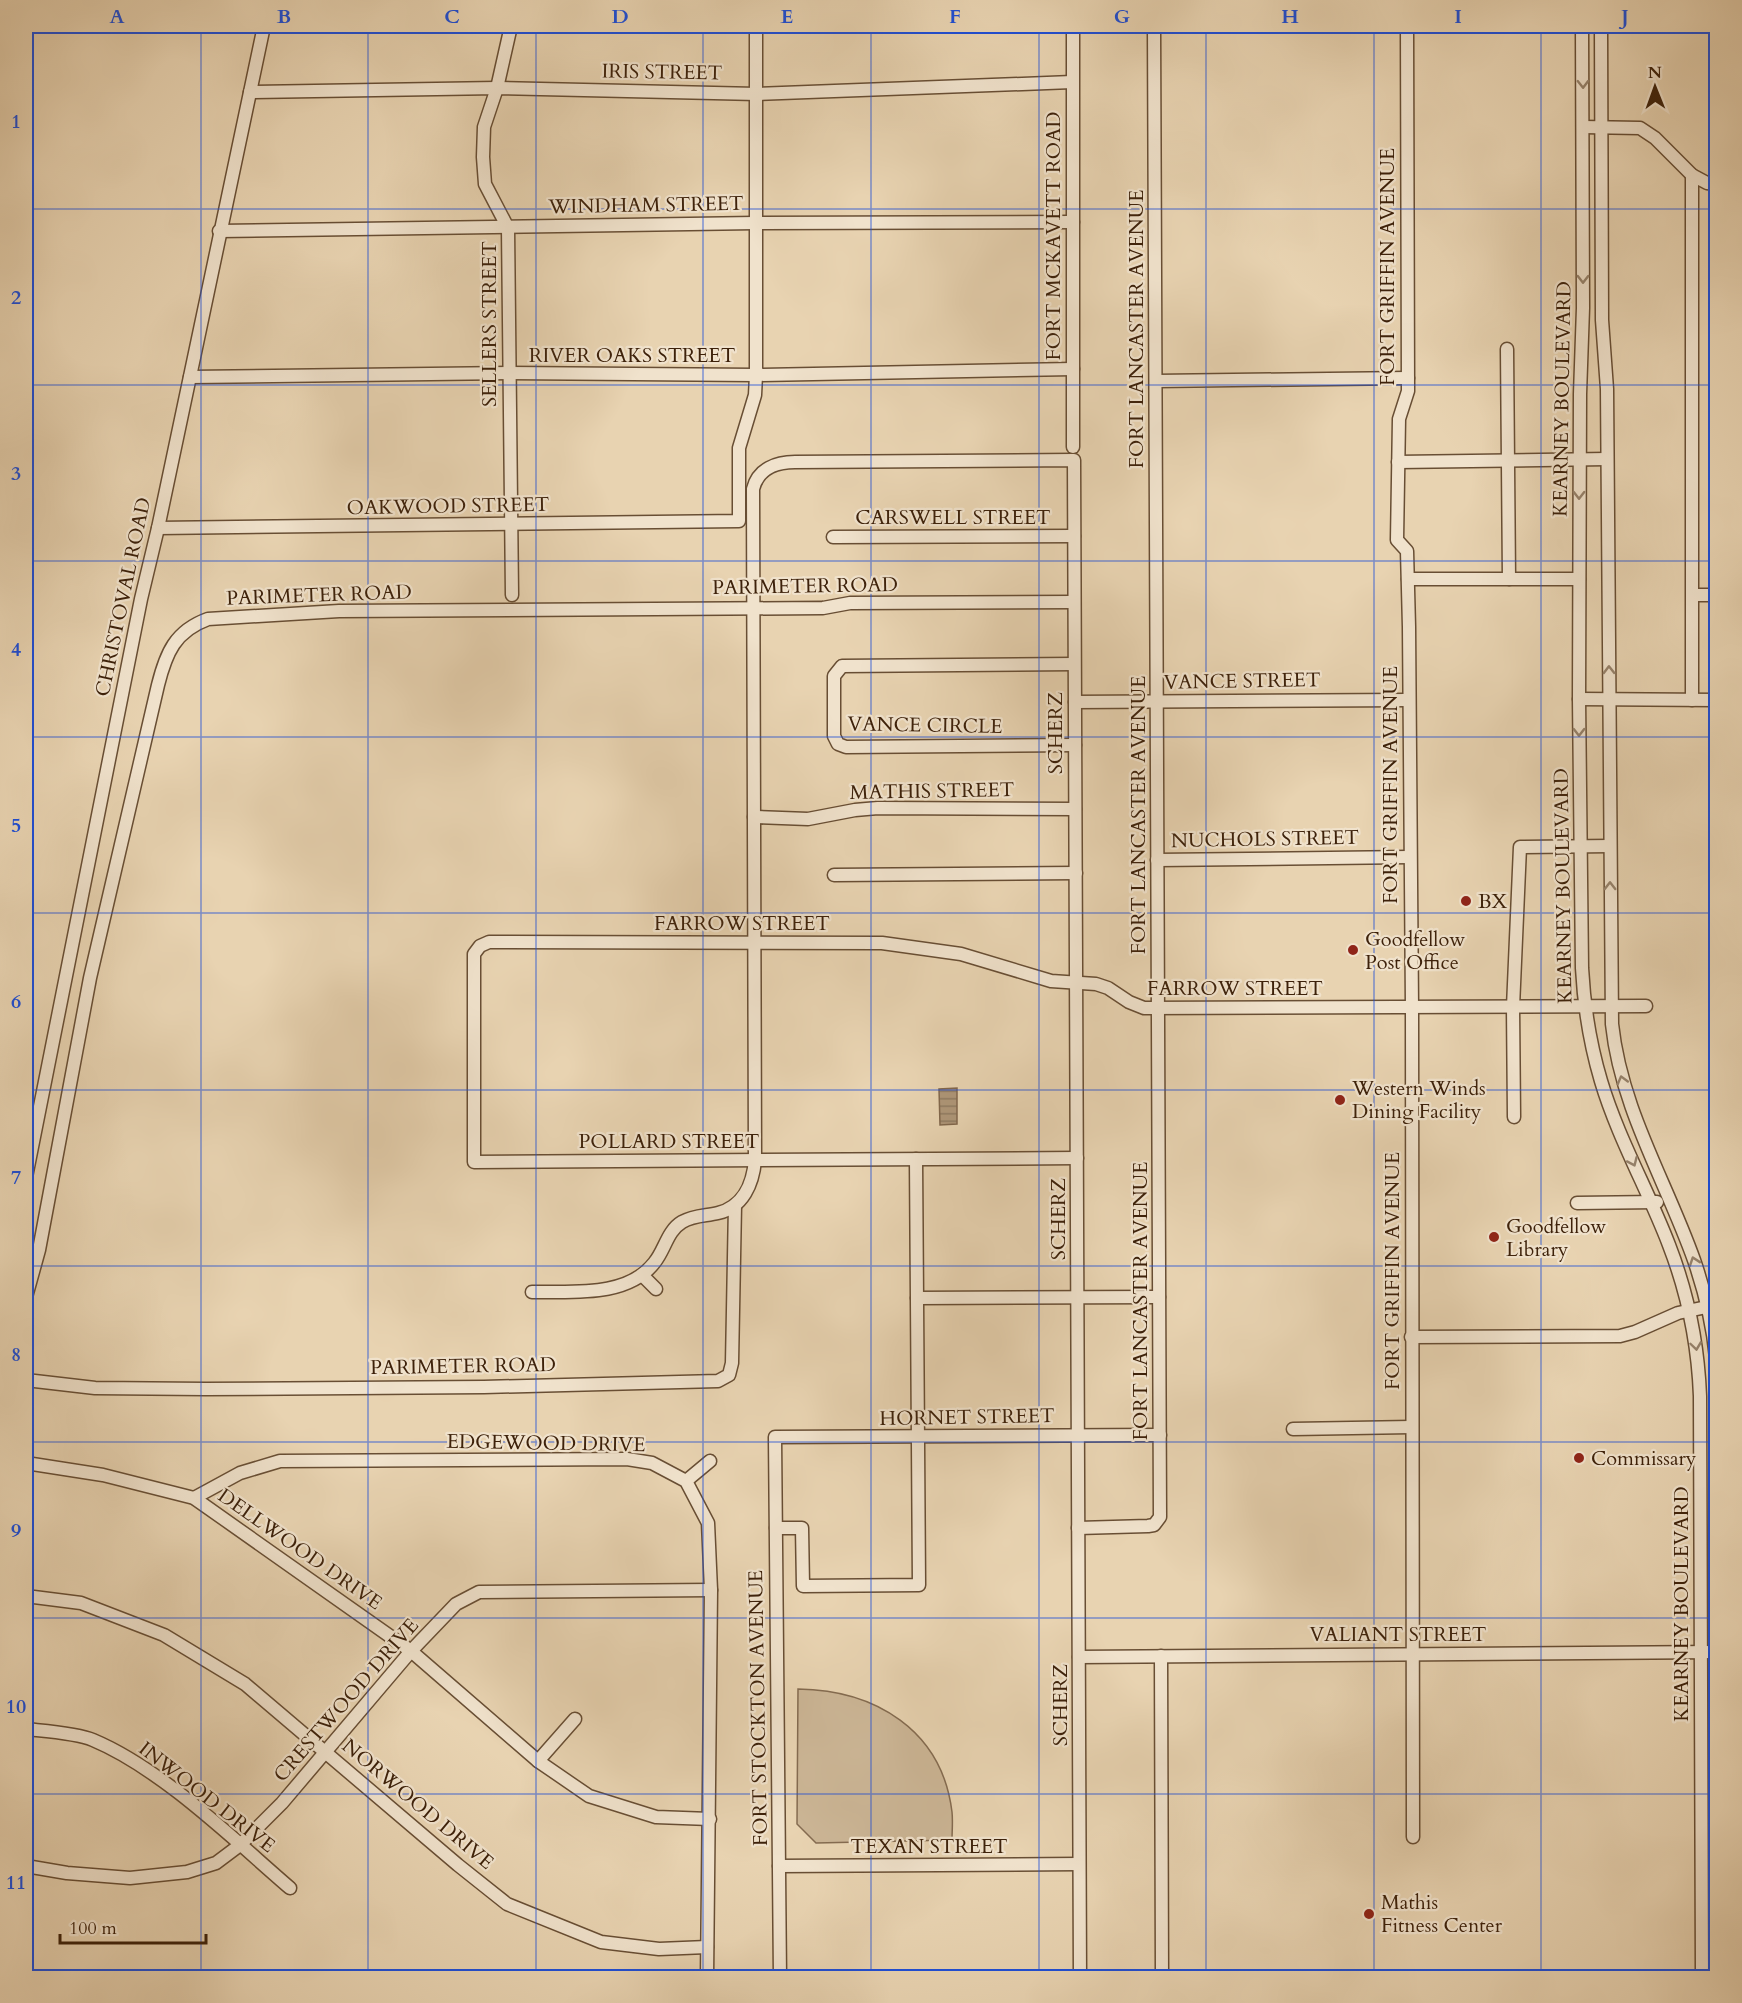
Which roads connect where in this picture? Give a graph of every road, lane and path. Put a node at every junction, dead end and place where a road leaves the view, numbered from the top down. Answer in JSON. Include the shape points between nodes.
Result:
{"nodes":[{"id":1,"x":264,"y":26,"type":"edge"},
{"id":2,"x":511,"y":26,"type":"edge"},
{"id":3,"x":756,"y":26,"type":"edge"},
{"id":4,"x":1073,"y":26,"type":"edge"},
{"id":5,"x":1154,"y":26,"type":"edge"},
{"id":6,"x":1407,"y":26,"type":"edge"},
{"id":7,"x":1582,"y":26,"type":"edge"},
{"id":8,"x":1601,"y":26,"type":"edge"},
{"id":9,"x":1072,"y":82,"type":"junction"},
{"id":10,"x":497,"y":88,"type":"junction"},
{"id":11,"x":250,"y":92,"type":"junction"},
{"id":12,"x":758,"y":94,"type":"junction"},
{"id":13,"x":1583,"y":127,"type":"junction"},
{"id":14,"x":1602,"y":127,"type":"junction"},
{"id":15,"x":1692,"y":175,"type":"junction"},
{"id":16,"x":1716,"y":184,"type":"edge"},
{"id":17,"x":1073,"y":222,"type":"junction"},
{"id":18,"x":755,"y":223,"type":"junction"},
{"id":19,"x":508,"y":228,"type":"junction"},
{"id":20,"x":219,"y":231,"type":"junction"},
{"id":21,"x":1507,"y":349,"type":"dead end"},
{"id":22,"x":1073,"y":369,"type":"junction"},
{"id":23,"x":508,"y":373,"type":"junction"},
{"id":24,"x":756,"y":375,"type":"junction"},
{"id":25,"x":190,"y":377,"type":"junction"},
{"id":26,"x":1408,"y":378,"type":"junction"},
{"id":27,"x":1156,"y":381,"type":"junction"},
{"id":28,"x":1073,"y":447,"type":"dead end"},
{"id":29,"x":1579,"y":459,"type":"junction"},
{"id":30,"x":1607,"y":459,"type":"junction"},
{"id":31,"x":1508,"y":460,"type":"junction"},
{"id":32,"x":1398,"y":462,"type":"junction"},
{"id":33,"x":512,"y":525,"type":"junction"},
{"id":34,"x":158,"y":528,"type":"junction"},
{"id":35,"x":1074,"y":536,"type":"junction"},
{"id":36,"x":833,"y":537,"type":"dead end"},
{"id":37,"x":1408,"y":579,"type":"junction"},
{"id":38,"x":1509,"y":579,"type":"junction"},
{"id":39,"x":1580,"y":579,"type":"junction"},
{"id":40,"x":512,"y":595,"type":"dead end"},
{"id":41,"x":1693,"y":595,"type":"junction"},
{"id":42,"x":1716,"y":595,"type":"edge"},
{"id":43,"x":1074,"y":602,"type":"junction"},
{"id":44,"x":752,"y":607,"type":"junction"},
{"id":45,"x":1074,"y":663,"type":"junction"},
{"id":46,"x":1579,"y":699,"type":"junction"},
{"id":47,"x":1610,"y":699,"type":"junction"},
{"id":48,"x":1409,"y":700,"type":"junction"},
{"id":49,"x":1692,"y":700,"type":"junction"},
{"id":50,"x":1716,"y":700,"type":"edge"},
{"id":51,"x":1075,"y":702,"type":"junction"},
{"id":52,"x":1156,"y":702,"type":"junction"},
{"id":53,"x":1075,"y":745,"type":"junction"},
{"id":54,"x":1075,"y":809,"type":"junction"},
{"id":55,"x":754,"y":817,"type":"junction"},
{"id":56,"x":1580,"y":846,"type":"junction"},
{"id":57,"x":1610,"y":846,"type":"junction"},
{"id":58,"x":1409,"y":857,"type":"junction"},
{"id":59,"x":1157,"y":860,"type":"junction"},
{"id":60,"x":1076,"y":873,"type":"junction"},
{"id":61,"x":834,"y":875,"type":"dead end"},
{"id":62,"x":754,"y":943,"type":"junction"},
{"id":63,"x":477,"y":949,"type":"joint"},
{"id":64,"x":1076,"y":982,"type":"junction"},
{"id":65,"x":1611,"y":1006,"type":"junction"},
{"id":66,"x":1646,"y":1006,"type":"dead end"},
{"id":67,"x":1513,"y":1007,"type":"junction"},
{"id":68,"x":1585,"y":1007,"type":"junction"},
{"id":69,"x":1412,"y":1008,"type":"junction"},
{"id":70,"x":1158,"y":1009,"type":"junction"},
{"id":71,"x":1514,"y":1117,"type":"dead end"},
{"id":72,"x":1077,"y":1158,"type":"junction"},
{"id":73,"x":916,"y":1159,"type":"junction"},
{"id":74,"x":755,"y":1160,"type":"junction"},
{"id":75,"x":26,"y":1177,"type":"edge"},
{"id":76,"x":1651,"y":1202,"type":"junction"},
{"id":77,"x":1670,"y":1202,"type":"junction"},
{"id":78,"x":1577,"y":1203,"type":"dead end"},
{"id":79,"x":735,"y":1205,"type":"junction"},
{"id":80,"x":642,"y":1275,"type":"junction"},
{"id":81,"x":656,"y":1289,"type":"dead end"},
{"id":82,"x":532,"y":1292,"type":"dead end"},
{"id":83,"x":26,"y":1297,"type":"edge"},
{"id":84,"x":1159,"y":1297,"type":"junction"},
{"id":85,"x":917,"y":1298,"type":"junction"},
{"id":86,"x":1077,"y":1298,"type":"junction"},
{"id":87,"x":1712,"y":1306,"type":"edge"},
{"id":88,"x":1689,"y":1310,"type":"junction"},
{"id":89,"x":1411,"y":1337,"type":"junction"},
{"id":90,"x":1716,"y":1358,"type":"edge"},
{"id":91,"x":26,"y":1380,"type":"edge"},
{"id":92,"x":1411,"y":1427,"type":"junction"},
{"id":93,"x":1293,"y":1429,"type":"dead end"},
{"id":94,"x":1077,"y":1435,"type":"junction"},
{"id":95,"x":1160,"y":1435,"type":"junction"},
{"id":96,"x":775,"y":1437,"type":"joint"},
{"id":97,"x":917,"y":1438,"type":"junction"},
{"id":98,"x":710,"y":1461,"type":"dead end"},
{"id":99,"x":26,"y":1463,"type":"edge"},
{"id":100,"x":687,"y":1481,"type":"junction"},
{"id":101,"x":194,"y":1498,"type":"junction"},
{"id":102,"x":776,"y":1528,"type":"junction"},
{"id":103,"x":1078,"y":1528,"type":"junction"},
{"id":104,"x":711,"y":1590,"type":"junction"},
{"id":105,"x":26,"y":1596,"type":"edge"},
{"id":106,"x":411,"y":1652,"type":"junction"},
{"id":107,"x":1716,"y":1652,"type":"edge"},
{"id":108,"x":1412,"y":1653,"type":"junction"},
{"id":109,"x":1700,"y":1653,"type":"junction"},
{"id":110,"x":1161,"y":1656,"type":"junction"},
{"id":111,"x":1079,"y":1657,"type":"junction"},
{"id":112,"x":574,"y":1719,"type":"dead end"},
{"id":113,"x":26,"y":1728,"type":"edge"},
{"id":114,"x":325,"y":1752,"type":"junction"},
{"id":115,"x":538,"y":1761,"type":"junction"},
{"id":116,"x":710,"y":1820,"type":"junction"},
{"id":117,"x":1413,"y":1837,"type":"dead end"},
{"id":118,"x":240,"y":1845,"type":"junction"},
{"id":119,"x":1079,"y":1864,"type":"junction"},
{"id":120,"x":26,"y":1866,"type":"edge"},
{"id":121,"x":779,"y":1866,"type":"junction"},
{"id":122,"x":290,"y":1888,"type":"dead end"},
{"id":123,"x":707,"y":1947,"type":"junction"},
{"id":124,"x":707,"y":1977,"type":"edge"},
{"id":125,"x":780,"y":1977,"type":"edge"},
{"id":126,"x":1080,"y":1977,"type":"edge"},
{"id":127,"x":1162,"y":1977,"type":"edge"},
{"id":128,"x":1702,"y":1977,"type":"edge"}],
"edges":[{"from":1,"to":11,"type":"street","name":"CHRISTOVAL ROAD"},
{"from":2,"to":10,"type":"street","name":"SELLERS STREET"},
{"from":3,"to":12,"type":"street"},
{"from":4,"to":9,"type":"street","name":"FORT MCKAVETT ROAD"},
{"from":5,"to":27,"type":"street","name":"FORT LANCASTER AVENUE"},
{"from":6,"to":26,"type":"street","name":"FORT GRIFFIN AVENUE"},
{"from":7,"to":13,"type":"street","name":"KEARNEY BOULEVARD","one_way":true},
{"from":8,"to":14,"type":"street","name":"KEARNEY BOULEVARD"},
{"from":9,"to":12,"type":"street","name":"IRIS STREET"},
{"from":9,"to":17,"type":"street","name":"FORT MCKAVETT ROAD"},
{"from":10,"to":11,"type":"street","name":"IRIS STREET"},
{"from":10,"to":12,"type":"street","name":"IRIS STREET"},
{"from":10,"to":19,"type":"street","name":"SELLERS STREET","via":[[484,127],[484,184]]},
{"from":11,"to":20,"type":"street","name":"CHRISTOVAL ROAD"},
{"from":12,"to":18,"type":"street"},
{"from":13,"to":14,"type":"street"},
{"from":13,"to":29,"type":"street","name":"KEARNEY BOULEVARD","one_way":true},
{"from":14,"to":15,"type":"street","via":[[1646,131]]},
{"from":14,"to":30,"type":"street","name":"KEARNEY BOULEVARD"},
{"from":15,"to":16,"type":"street"},
{"from":15,"to":41,"type":"street"},
{"from":17,"to":18,"type":"street","name":"WINDHAM STREET"},
{"from":17,"to":22,"type":"street","name":"FORT MCKAVETT ROAD"},
{"from":18,"to":19,"type":"street","name":"WINDHAM STREET"},
{"from":18,"to":24,"type":"street"},
{"from":19,"to":20,"type":"street","name":"WINDHAM STREET"},
{"from":19,"to":23,"type":"street","name":"SELLERS STREET"},
{"from":20,"to":25,"type":"street","name":"CHRISTOVAL ROAD"},
{"from":21,"to":31,"type":"street"},
{"from":22,"to":24,"type":"street","name":"RIVER OAKS STREET"},
{"from":22,"to":28,"type":"street","name":"FORT MCKAVETT ROAD"},
{"from":23,"to":24,"type":"street","name":"RIVER OAKS STREET"},
{"from":23,"to":25,"type":"street","name":"RIVER OAKS STREET"},
{"from":23,"to":33,"type":"street","name":"SELLERS STREET"},
{"from":24,"to":33,"type":"street","name":"OAKWOOD STREET","via":[[755,395],[739,448],[739,521]]},
{"from":25,"to":34,"type":"street","name":"CHRISTOVAL ROAD"},
{"from":26,"to":27,"type":"street"},
{"from":26,"to":32,"type":"street","name":"FORT GRIFFIN AVENUE","via":[[1399,419]]},
{"from":27,"to":52,"type":"street","name":"FORT LANCASTER AVENUE"},
{"from":29,"to":30,"type":"street"},
{"from":29,"to":31,"type":"street"},
{"from":29,"to":39,"type":"street","name":"KEARNEY BOULEVARD","one_way":true},
{"from":47,"to":30,"type":"street","name":"KEARNEY BOULEVARD","one_way":true},
{"from":31,"to":32,"type":"street"},
{"from":31,"to":38,"type":"street"},
{"from":32,"to":37,"type":"street","name":"FORT GRIFFIN AVENUE","via":[[1397,540],[1407,551]]},
{"from":33,"to":34,"type":"street","name":"OAKWOOD STREET"},
{"from":33,"to":40,"type":"street","name":"SELLERS STREET"},
{"from":34,"to":75,"type":"street","name":"CHRISTOVAL ROAD","via":[[138,610]]},
{"from":35,"to":36,"type":"street","name":"CARSWELL STREET"},
{"from":35,"to":43,"type":"street","name":"SCHERZ"},
{"from":35,"to":44,"type":"street","name":"SCHERZ","via":[[1074,460],[775,464],[760,475],[753,489]]},
{"from":37,"to":38,"type":"street"},
{"from":37,"to":48,"type":"street","name":"FORT GRIFFIN AVENUE"},
{"from":38,"to":39,"type":"street"},
{"from":39,"to":46,"type":"street","name":"KEARNEY BOULEVARD"},
{"from":41,"to":42,"type":"street"},
{"from":41,"to":49,"type":"street"},
{"from":43,"to":44,"type":"street","name":"PARIMETER ROAD"},
{"from":43,"to":45,"type":"street","name":"SCHERZ"},
{"from":44,"to":55,"type":"street"},
{"from":44,"to":83,"type":"street","name":"PARIMETER ROAD","via":[[298,612],[208,619],[186,630],[169,651],[158,685],[90,978],[39,1250]]},
{"from":45,"to":51,"type":"street","name":"SCHERZ"},
{"from":45,"to":53,"type":"street","name":"VANCE CIRCLE","via":[[842,666],[834,676],[834,736],[838,744],[846,747]]},
{"from":46,"to":47,"type":"street"},
{"from":46,"to":56,"type":"street","name":"KEARNEY BOULEVARD","one_way":true},
{"from":47,"to":49,"type":"street"},
{"from":47,"to":57,"type":"street","name":"KEARNEY BOULEVARD"},
{"from":48,"to":52,"type":"street","name":"VANCE STREET"},
{"from":48,"to":58,"type":"street","name":"FORT GRIFFIN AVENUE"},
{"from":49,"to":50,"type":"street"},
{"from":51,"to":52,"type":"street","name":"VANCE STREET"},
{"from":51,"to":53,"type":"street","name":"SCHERZ"},
{"from":52,"to":59,"type":"street","name":"FORT LANCASTER AVENUE"},
{"from":53,"to":54,"type":"street","name":"SCHERZ"},
{"from":54,"to":55,"type":"street","name":"MATHIS STREET","via":[[878,808],[808,819]]},
{"from":54,"to":60,"type":"street","name":"SCHERZ"},
{"from":55,"to":62,"type":"street"},
{"from":56,"to":57,"type":"street"},
{"from":56,"to":67,"type":"street","via":[[1520,847]]},
{"from":56,"to":68,"type":"street","name":"KEARNEY BOULEVARD"},
{"from":65,"to":57,"type":"street","name":"KEARNEY BOULEVARD","one_way":true},
{"from":58,"to":59,"type":"street","name":"NUCHOLS STREET"},
{"from":58,"to":69,"type":"street","name":"FORT GRIFFIN AVENUE"},
{"from":59,"to":70,"type":"street","name":"FORT LANCASTER AVENUE"},
{"from":60,"to":61,"type":"street"},
{"from":60,"to":64,"type":"street","name":"SCHERZ"},
{"from":62,"to":63,"type":"street","name":"FARROW STREET","via":[[489,942]]},
{"from":62,"to":64,"type":"street","name":"FARROW STREET","via":[[908,945],[977,958],[1042,979]]},
{"from":62,"to":74,"type":"street"},
{"from":63,"to":74,"type":"street","name":"POLLARD STREET","via":[[473,960],[474,1162]]},
{"from":64,"to":70,"type":"street","name":"FARROW STREET","via":[[1104,986],[1136,1006]]},
{"from":64,"to":72,"type":"street","name":"SCHERZ"},
{"from":65,"to":66,"type":"street","name":"FARROW STREET"},
{"from":65,"to":68,"type":"street","name":"FARROW STREET"},
{"from":77,"to":65,"type":"street","name":"KEARNEY BOULEVARD","one_way":true,"via":[[1622,1080]]},
{"from":67,"to":68,"type":"street","name":"FARROW STREET"},
{"from":67,"to":69,"type":"street","name":"FARROW STREET"},
{"from":67,"to":71,"type":"street"},
{"from":68,"to":76,"type":"street","name":"KEARNEY BOULEVARD","one_way":true,"via":[[1601,1082]]},
{"from":69,"to":70,"type":"street","name":"FARROW STREET"},
{"from":69,"to":89,"type":"street","name":"FORT GRIFFIN AVENUE"},
{"from":70,"to":84,"type":"street","name":"FORT LANCASTER AVENUE"},
{"from":72,"to":73,"type":"street","name":"POLLARD STREET"},
{"from":72,"to":86,"type":"street","name":"SCHERZ"},
{"from":73,"to":74,"type":"street","name":"POLLARD STREET"},
{"from":73,"to":85,"type":"street"},
{"from":74,"to":79,"type":"street","via":[[750,1186]]},
{"from":76,"to":77,"type":"street"},
{"from":76,"to":78,"type":"street"},
{"from":76,"to":88,"type":"street","name":"KEARNEY BOULEVARD"},
{"from":87,"to":77,"type":"street","name":"KEARNEY BOULEVARD","one_way":true},
{"from":79,"to":80,"type":"street","via":[[680,1224]]},
{"from":79,"to":91,"type":"street","name":"PARIMETER ROAD","via":[[732,1363],[729,1375],[718,1381],[206,1389],[95,1388]]},
{"from":80,"to":81,"type":"street"},
{"from":80,"to":82,"type":"street","via":[[622,1285],[598,1290]]},
{"from":84,"to":86,"type":"street"},
{"from":84,"to":95,"type":"street","name":"FORT LANCASTER AVENUE"},
{"from":85,"to":86,"type":"street"},
{"from":85,"to":97,"type":"street"},
{"from":86,"to":94,"type":"street","name":"SCHERZ"},
{"from":87,"to":88,"type":"street"},
{"from":87,"to":90,"type":"street","name":"KEARNEY BOULEVARD"},
{"from":88,"to":89,"type":"street","via":[[1620,1336]]},
{"from":88,"to":109,"type":"street","name":"KEARNEY BOULEVARD","one_way":true,"via":[[1699,1377]]},
{"from":89,"to":92,"type":"street","name":"FORT GRIFFIN AVENUE"},
{"from":92,"to":93,"type":"street"},
{"from":92,"to":108,"type":"street","name":"FORT GRIFFIN AVENUE"},
{"from":94,"to":95,"type":"street","name":"HORNET STREET"},
{"from":94,"to":97,"type":"street","name":"HORNET STREET"},
{"from":94,"to":103,"type":"street","name":"SCHERZ"},
{"from":95,"to":103,"type":"street","name":"FORT LANCASTER AVENUE","via":[[1158,1522],[1148,1526]]},
{"from":96,"to":97,"type":"street","name":"HORNET STREET"},
{"from":96,"to":102,"type":"street","name":"FORT STOCKTON AVENUE"},
{"from":97,"to":102,"type":"street","via":[[919,1585],[803,1586],[802,1528]]},
{"from":98,"to":100,"type":"street"},
{"from":99,"to":101,"type":"street","name":"DELLWOOD DRIVE","via":[[104,1475]]},
{"from":100,"to":101,"type":"street","name":"EDGEWOOD DRIVE","via":[[652,1462],[627,1459],[280,1461],[240,1473]]},
{"from":100,"to":104,"type":"street","via":[[708,1523]]},
{"from":101,"to":106,"type":"street","name":"DELLWOOD DRIVE"},
{"from":102,"to":121,"type":"street","name":"FORT STOCKTON AVENUE"},
{"from":103,"to":111,"type":"street","name":"SCHERZ"},
{"from":104,"to":106,"type":"street","name":"CRESTWOOD DRIVE","via":[[478,1592],[456,1604]]},
{"from":104,"to":116,"type":"street"},
{"from":105,"to":114,"type":"street","name":"NORWOOD DRIVE","via":[[81,1603],[164,1635],[245,1684]]},
{"from":106,"to":114,"type":"street","name":"CRESTWOOD DRIVE"},
{"from":106,"to":115,"type":"street","name":"DELLWOOD DRIVE"},
{"from":107,"to":109,"type":"street","name":"VALIANT STREET"},
{"from":108,"to":109,"type":"street","name":"VALIANT STREET"},
{"from":108,"to":110,"type":"street","name":"VALIANT STREET"},
{"from":108,"to":117,"type":"street","name":"FORT GRIFFIN AVENUE"},
{"from":109,"to":128,"type":"street","name":"KEARNEY BOULEVARD"},
{"from":110,"to":111,"type":"street","name":"VALIANT STREET"},
{"from":110,"to":127,"type":"street"},
{"from":111,"to":119,"type":"street","name":"SCHERZ"},
{"from":112,"to":115,"type":"street"},
{"from":113,"to":118,"type":"street","name":"INWOOD DRIVE","via":[[91,1739],[129,1759]]},
{"from":114,"to":118,"type":"street","name":"CRESTWOOD DRIVE"},
{"from":114,"to":123,"type":"street","name":"NORWOOD DRIVE","via":[[507,1904],[601,1942],[659,1949]]},
{"from":115,"to":116,"type":"street","name":"DELLWOOD DRIVE","via":[[589,1796],[656,1817]]},
{"from":116,"to":123,"type":"street"},
{"from":118,"to":120,"type":"street","name":"CRESTWOOD DRIVE","via":[[216,1863],[187,1872],[130,1878]]},
{"from":118,"to":122,"type":"street","name":"INWOOD DRIVE"},
{"from":119,"to":121,"type":"street","name":"TEXAN STREET"},
{"from":119,"to":126,"type":"street","name":"SCHERZ"},
{"from":121,"to":125,"type":"street","name":"FORT STOCKTON AVENUE"},
{"from":123,"to":124,"type":"street"}]}
